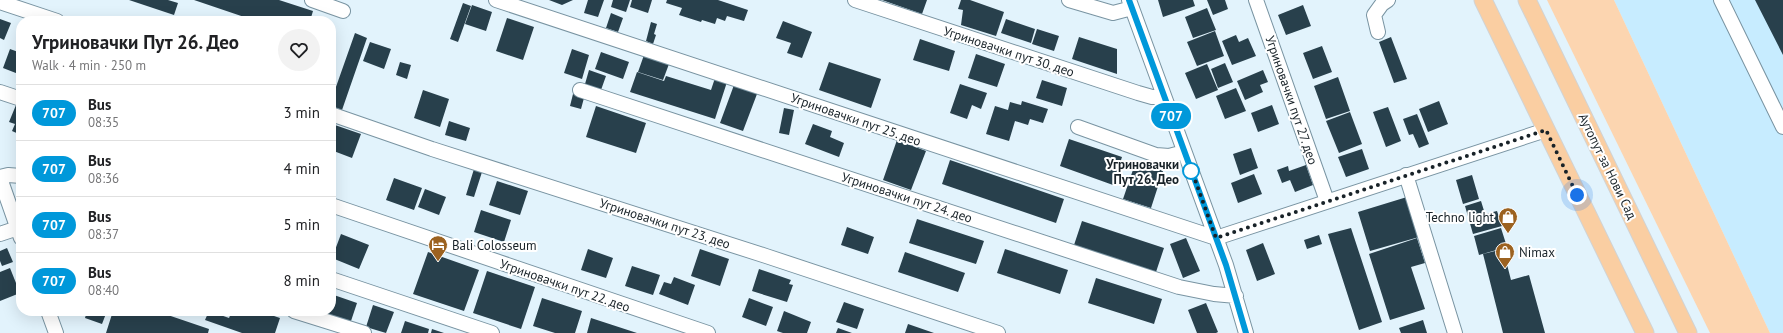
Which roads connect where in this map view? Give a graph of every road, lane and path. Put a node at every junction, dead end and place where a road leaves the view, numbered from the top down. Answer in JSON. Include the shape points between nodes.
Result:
{"nodes":[{"id":1,"x":312,"y":0,"type":"edge"},
{"id":2,"x":496,"y":0,"type":"edge"},
{"id":3,"x":855,"y":0,"type":"edge"},
{"id":4,"x":1069,"y":0,"type":"edge"},
{"id":5,"x":1256,"y":0,"type":"edge"},
{"id":6,"x":1388,"y":0,"type":"edge"},
{"id":7,"x":1483,"y":0,"type":"edge"},
{"id":8,"x":1527,"y":0,"type":"edge"},
{"id":9,"x":1721,"y":0,"type":"edge"},
{"id":10,"x":0,"y":2,"type":"edge"},
{"id":11,"x":1131,"y":4,"type":"edge"},
{"id":12,"x":344,"y":11,"type":"dead end"},
{"id":13,"x":42,"y":16,"type":"edge"},
{"id":14,"x":1378,"y":32,"type":"dead end"},
{"id":15,"x":580,"y":90,"type":"dead end"},
{"id":16,"x":0,"y":92,"type":"edge"},
{"id":17,"x":16,"y":97,"type":"edge"},
{"id":18,"x":1164,"y":97,"type":"junction"},
{"id":19,"x":336,"y":116,"type":"edge"},
{"id":20,"x":1078,"y":127,"type":"dead end"},
{"id":21,"x":1783,"y":127,"type":"edge"},
{"id":22,"x":1546,"y":130,"type":"junction"},
{"id":23,"x":1184,"y":152,"type":"junction"},
{"id":24,"x":1406,"y":175,"type":"junction"},
{"id":25,"x":16,"y":176,"type":"edge"},
{"id":26,"x":0,"y":177,"type":"edge"},
{"id":27,"x":1327,"y":201,"type":"junction"},
{"id":28,"x":336,"y":207,"type":"edge"},
{"id":29,"x":16,"y":220,"type":"edge"},
{"id":30,"x":16,"y":232,"type":"edge"},
{"id":31,"x":0,"y":234,"type":"edge"},
{"id":32,"x":1216,"y":238,"type":"junction"},
{"id":33,"x":336,"y":281,"type":"edge"},
{"id":34,"x":1236,"y":296,"type":"junction"},
{"id":35,"x":50,"y":316,"type":"edge"},
{"id":36,"x":310,"y":316,"type":"edge"},
{"id":37,"x":56,"y":333,"type":"edge"},
{"id":38,"x":364,"y":333,"type":"edge"},
{"id":39,"x":492,"y":333,"type":"edge"},
{"id":40,"x":708,"y":333,"type":"edge"},
{"id":41,"x":998,"y":333,"type":"edge"},
{"id":42,"x":1246,"y":333,"type":"edge"},
{"id":43,"x":1455,"y":333,"type":"edge"},
{"id":44,"x":1646,"y":333,"type":"edge"},
{"id":45,"x":1688,"y":333,"type":"edge"}],
"edges":[{"from":1,"to":12,"type":"street"},
{"from":2,"to":32,"type":"street","name":"Угриновачки пут 25. део"},
{"from":3,"to":18,"type":"street","name":"Угриновачки пут 30. део","via":[[1138,93]]},
{"from":4,"to":11,"type":"street","via":[[1113,13]]},
{"from":5,"to":27,"type":"street","name":"Угриновачки пут 27. део"},
{"from":6,"to":14,"type":"street","via":[[1374,15]]},
{"from":7,"to":22,"type":"main road"},
{"from":8,"to":45,"type":"main road","name":"Аутопут за Нови Сад"},
{"from":9,"to":21,"type":"street"},
{"from":10,"to":13,"type":"street"},
{"from":11,"to":18,"type":"street"},
{"from":15,"to":34,"type":"street","name":"Угриновачки пут 24. део","via":[[1179,287]]},
{"from":16,"to":17,"type":"street"},
{"from":18,"to":23,"type":"street"},
{"from":19,"to":41,"type":"street","name":"Угриновачки пут 23. део"},
{"from":20,"to":23,"type":"street","via":[[1156,155],[1169,156]]},
{"from":22,"to":24,"type":"street"},
{"from":22,"to":44,"type":"main road"},
{"from":23,"to":32,"type":"street"},
{"from":24,"to":27,"type":"street"},
{"from":24,"to":43,"type":"street"},
{"from":25,"to":26,"type":"street"},
{"from":26,"to":29,"type":"street"},
{"from":27,"to":32,"type":"street"},
{"from":28,"to":40,"type":"street","name":"Угриновачки пут 22. део"},
{"from":30,"to":31,"type":"street"},
{"from":32,"to":34,"type":"street"},
{"from":33,"to":39,"type":"street"},
{"from":34,"to":42,"type":"street"},
{"from":35,"to":37,"type":"street"},
{"from":36,"to":38,"type":"street"}]}
